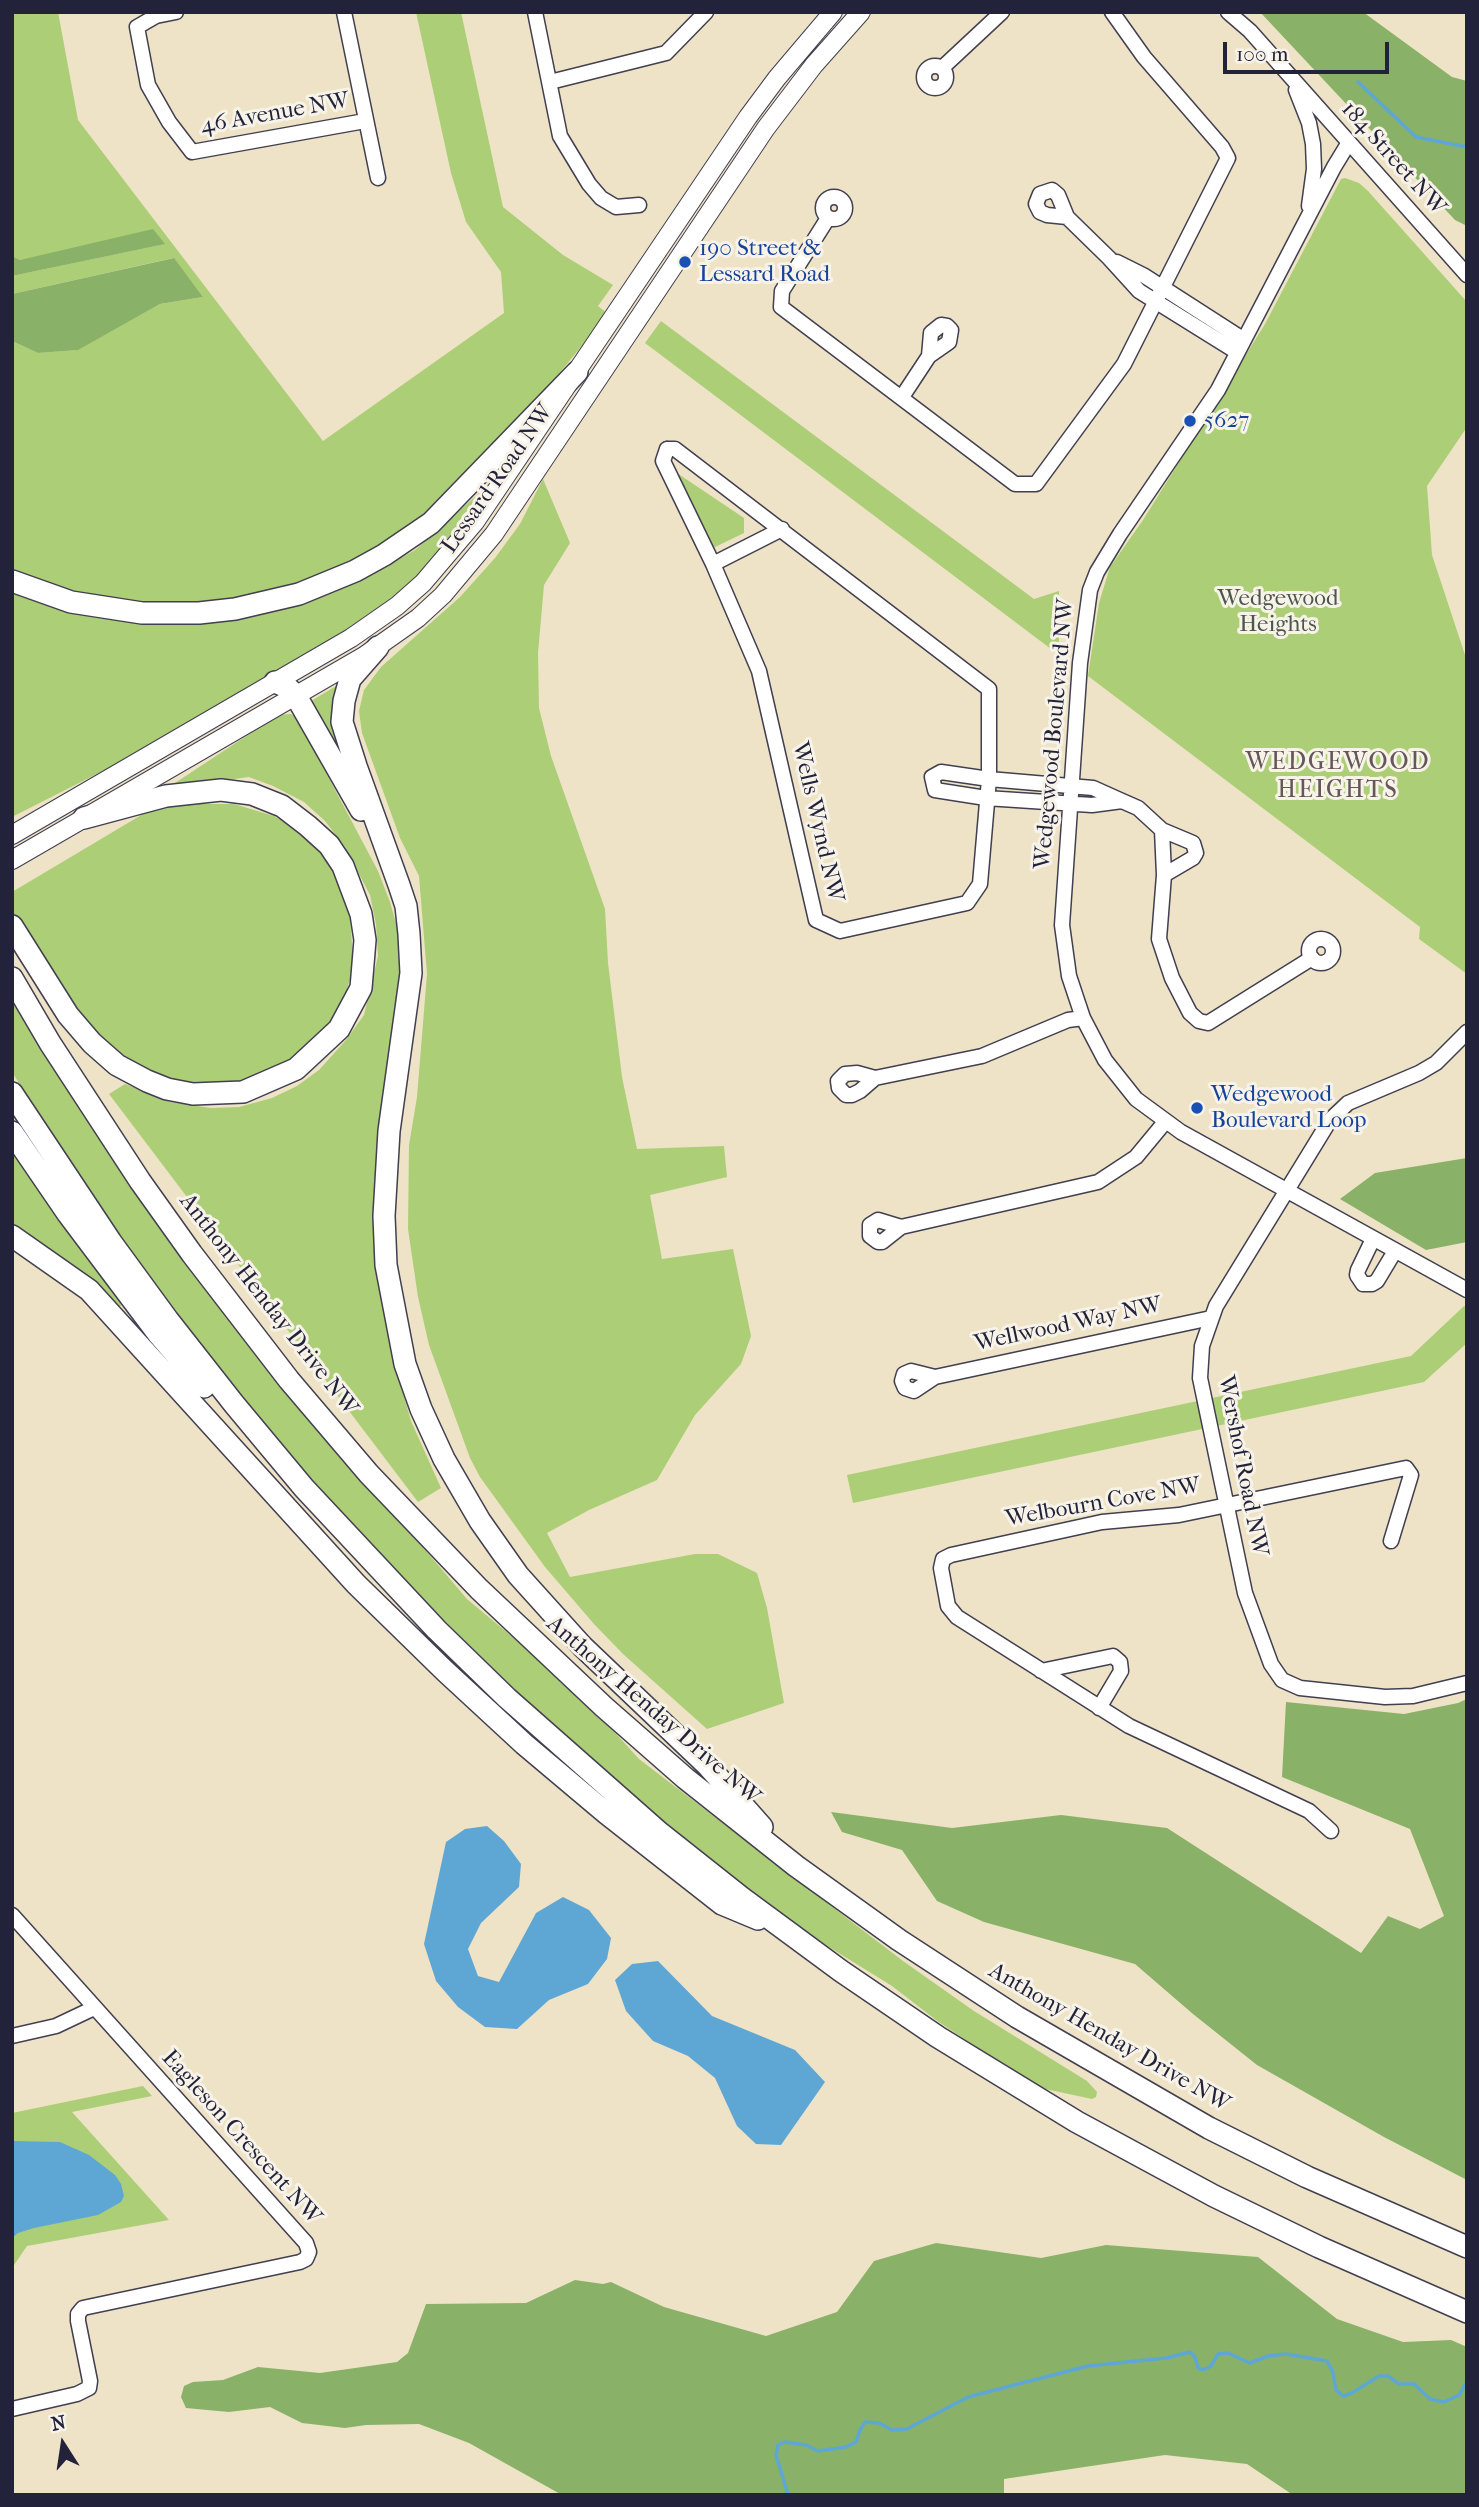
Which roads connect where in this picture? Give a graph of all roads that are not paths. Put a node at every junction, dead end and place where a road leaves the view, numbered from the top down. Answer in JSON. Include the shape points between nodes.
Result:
{"nodes":[{"id":1,"x":176,"y":12,"type":"edge"},
{"id":2,"x":344,"y":12,"type":"edge"},
{"id":3,"x":535,"y":12,"type":"edge"},
{"id":4,"x":706,"y":12,"type":"edge"},
{"id":5,"x":833,"y":12,"type":"edge"},
{"id":6,"x":861,"y":12,"type":"edge"},
{"id":7,"x":1002,"y":12,"type":"edge"},
{"id":8,"x":1112,"y":12,"type":"edge"},
{"id":9,"x":1228,"y":12,"type":"edge"},
{"id":10,"x":942,"y":68,"type":"dead end"},
{"id":11,"x":550,"y":82,"type":"junction"},
{"id":12,"x":1293,"y":82,"type":"junction"},
{"id":13,"x":365,"y":121,"type":"junction"},
{"id":14,"x":1348,"y":144,"type":"junction"},
{"id":15,"x":379,"y":178,"type":"dead end"},
{"id":16,"x":639,"y":205,"type":"dead end"},
{"id":17,"x":1308,"y":216,"type":"junction"},
{"id":18,"x":828,"y":218,"type":"dead end"},
{"id":19,"x":1067,"y":218,"type":"dead end"},
{"id":20,"x":1467,"y":275,"type":"edge"},
{"id":21,"x":1159,"y":294,"type":"junction"},
{"id":22,"x":1241,"y":346,"type":"junction"},
{"id":23,"x":929,"y":356,"type":"dead end"},
{"id":24,"x":577,"y":372,"type":"junction"},
{"id":25,"x":902,"y":397,"type":"junction"},
{"id":26,"x":782,"y":529,"type":"junction"},
{"id":27,"x":713,"y":564,"type":"junction"},
{"id":28,"x":12,"y":581,"type":"edge"},
{"id":29,"x":378,"y":647,"type":"junction"},
{"id":30,"x":275,"y":682,"type":"junction"},
{"id":31,"x":296,"y":696,"type":"junction"},
{"id":32,"x":989,"y":779,"type":"junction"},
{"id":33,"x":1073,"y":785,"type":"junction"},
{"id":34,"x":986,"y":798,"type":"junction"},
{"id":35,"x":1122,"y":801,"type":"junction"},
{"id":36,"x":1072,"y":803,"type":"junction"},
{"id":37,"x":84,"y":818,"type":"junction"},
{"id":38,"x":1162,"y":830,"type":"junction"},
{"id":39,"x":13,"y":834,"type":"edge"},
{"id":40,"x":19,"y":857,"type":"edge"},
{"id":41,"x":389,"y":861,"type":"junction"},
{"id":42,"x":1164,"y":876,"type":"junction"},
{"id":43,"x":12,"y":926,"type":"edge"},
{"id":44,"x":1312,"y":958,"type":"dead end"},
{"id":45,"x":12,"y":978,"type":"edge"},
{"id":46,"x":1083,"y":1018,"type":"junction"},
{"id":47,"x":1467,"y":1032,"type":"edge"},
{"id":48,"x":875,"y":1078,"type":"dead end"},
{"id":49,"x":12,"y":1093,"type":"edge"},
{"id":50,"x":1165,"y":1122,"type":"junction"},
{"id":51,"x":12,"y":1132,"type":"edge"},
{"id":52,"x":1287,"y":1191,"type":"junction"},
{"id":53,"x":901,"y":1227,"type":"dead end"},
{"id":54,"x":12,"y":1236,"type":"edge"},
{"id":55,"x":1373,"y":1239,"type":"junction"},
{"id":56,"x":1395,"y":1251,"type":"junction"},
{"id":57,"x":1467,"y":1290,"type":"edge"},
{"id":58,"x":1211,"y":1318,"type":"junction"},
{"id":59,"x":935,"y":1377,"type":"dead end"},
{"id":60,"x":304,"y":1488,"type":"junction"},
{"id":61,"x":1225,"y":1505,"type":"junction"},
{"id":62,"x":1391,"y":1541,"type":"dead end"},
{"id":63,"x":1041,"y":1671,"type":"junction"},
{"id":64,"x":1467,"y":1683,"type":"edge"},
{"id":65,"x":1099,"y":1708,"type":"junction"},
{"id":66,"x":1331,"y":1831,"type":"dead end"},
{"id":67,"x":796,"y":1866,"type":"junction"},
{"id":68,"x":12,"y":1915,"type":"edge"},
{"id":69,"x":782,"y":1928,"type":"junction"},
{"id":70,"x":94,"y":2008,"type":"junction"},
{"id":71,"x":12,"y":2036,"type":"edge"},
{"id":72,"x":1467,"y":2247,"type":"edge"},
{"id":73,"x":1467,"y":2312,"type":"edge"},
{"id":74,"x":12,"y":2409,"type":"edge"}],
"edges":[{"from":1,"to":13,"type":"street","name":"46 Avenue NW","via":[[137,27],[148,85],[192,152]]},
{"from":2,"to":13,"type":"street"},
{"from":3,"to":11,"type":"street"},
{"from":4,"to":11,"type":"street","via":[[666,53]]},
{"from":5,"to":24,"type":"main road","name":"Lessard Road NW","via":[[748,117]]},
{"from":6,"to":29,"type":"main road","name":"Lessard Road NW","via":[[766,128],[480,553],[443,595]]},
{"from":7,"to":10,"type":"street"},
{"from":8,"to":21,"type":"street","via":[[1228,158]]},
{"from":9,"to":12,"type":"street","name":"184 Street NW"},
{"from":11,"to":16,"type":"street","via":[[560,136],[589,184],[616,206]]},
{"from":12,"to":14,"type":"street","name":"184 Street NW"},
{"from":12,"to":17,"type":"street","via":[[1313,144]]},
{"from":13,"to":15,"type":"street"},
{"from":14,"to":17,"type":"street","name":"Wedgewood Boulevard NW"},
{"from":14,"to":20,"type":"street","name":"184 Street NW"},
{"from":17,"to":22,"type":"street","name":"Wedgewood Boulevard NW"},
{"from":18,"to":25,"type":"street","via":[[782,291],[781,307]]},
{"from":19,"to":21,"type":"street","via":[[1139,291]]},
{"from":21,"to":22,"type":"street"},
{"from":21,"to":25,"type":"street","via":[[1124,364],[1036,484],[1015,484]]},
{"from":22,"to":33,"type":"street","name":"Wedgewood Boulevard NW","via":[[1198,422],[1120,534],[1090,590],[1080,663]]},
{"from":23,"to":25,"type":"street"},
{"from":24,"to":28,"type":"highway","via":[[431,523],[355,571],[307,591],[235,609],[169,614],[71,602]]},
{"from":24,"to":30,"type":"main road","name":"Lessard Road NW","via":[[475,523],[423,583],[372,624]]},
{"from":26,"to":27,"type":"street"},
{"from":26,"to":27,"type":"street","name":"Wells Wynd NW","via":[[675,449],[667,449],[663,461]]},
{"from":26,"to":32,"type":"street","name":"Wells Wynd NW","via":[[989,689]]},
{"from":27,"to":34,"type":"street","name":"Wells Wynd NW","via":[[759,671],[816,920],[840,932],[967,903],[980,884]]},
{"from":29,"to":31,"type":"main road","name":"Lessard Road NW"},
{"from":29,"to":41,"type":"highway","via":[[350,679],[342,722]]},
{"from":30,"to":31,"type":"highway"},
{"from":30,"to":39,"type":"main road","name":"Lessard Road NW"},
{"from":31,"to":37,"type":"main road","name":"Lessard Road NW"},
{"from":31,"to":41,"type":"highway"},
{"from":32,"to":33,"type":"street"},
{"from":32,"to":34,"type":"street","name":"Wells Wynd NW"},
{"from":32,"to":34,"type":"street","via":[[941,772],[932,777],[935,790]]},
{"from":33,"to":35,"type":"street"},
{"from":33,"to":36,"type":"street","name":"Wedgewood Boulevard NW"},
{"from":34,"to":36,"type":"street"},
{"from":35,"to":36,"type":"street"},
{"from":35,"to":38,"type":"street","via":[[1138,808]]},
{"from":36,"to":46,"type":"street","name":"Wedgewood Boulevard NW","via":[[1062,925],[1069,976]]},
{"from":37,"to":40,"type":"main road","name":"Lessard Road NW"},
{"from":37,"to":43,"type":"highway","via":[[166,796],[221,790],[252,794],[282,806],[308,826],[343,866],[361,914],[365,940],[360,988],[339,1029],[296,1069],[243,1092],[192,1094],[167,1089],[117,1065],[92,1043],[68,1015]]},
{"from":38,"to":42,"type":"street"},
{"from":38,"to":42,"type":"street","via":[[1193,843],[1196,853]]},
{"from":41,"to":67,"type":"highway","via":[[405,906],[411,974],[386,1167],[386,1265],[405,1364],[421,1409],[444,1460],[518,1575],[582,1646],[708,1766]]},
{"from":42,"to":44,"type":"street","via":[[1159,939],[1172,978],[1199,1021],[1209,1023],[1218,1018]]},
{"from":45,"to":67,"type":"highway","name":"Anthony Henday Drive NW","via":[[94,1114],[177,1233],[289,1380],[369,1474],[527,1636],[685,1778]]},
{"from":46,"to":48,"type":"street","via":[[982,1056]]},
{"from":46,"to":50,"type":"street","name":"Wedgewood Boulevard NW","via":[[1105,1060],[1136,1099]]},
{"from":47,"to":52,"type":"street","name":"Wershof Road NW","via":[[1428,1068],[1348,1103],[1330,1120]]},
{"from":49,"to":60,"type":"highway","via":[[168,1320]]},
{"from":50,"to":52,"type":"street","name":"Wedgewood Boulevard NW"},
{"from":50,"to":53,"type":"street","via":[[1136,1157],[1098,1182]]},
{"from":51,"to":60,"type":"highway","via":[[159,1335],[235,1424]]},
{"from":52,"to":55,"type":"street","name":"Wedgewood Boulevard NW"},
{"from":52,"to":58,"type":"street","name":"Wershof Road NW"},
{"from":54,"to":69,"type":"highway","via":[[89,1290],[356,1584],[524,1744],[722,1905]]},
{"from":55,"to":56,"type":"street","name":"Wedgewood Boulevard NW"},
{"from":55,"to":56,"type":"street","via":[[1357,1270],[1363,1284],[1377,1281]]},
{"from":56,"to":57,"type":"street","name":"Wedgewood Boulevard NW"},
{"from":58,"to":59,"type":"street","name":"Wellwood Way NW"},
{"from":58,"to":61,"type":"street","name":"Wershof Road NW","via":[[1202,1346],[1200,1378]]},
{"from":60,"to":69,"type":"highway","via":[[507,1698],[660,1833]]},
{"from":61,"to":62,"type":"street","via":[[1406,1468],[1411,1475]]},
{"from":61,"to":63,"type":"street","name":"Welbourn Cove NW","via":[[1169,1517],[1102,1522],[943,1559],[941,1574],[950,1610]]},
{"from":61,"to":64,"type":"street","name":"Wershof Road NW","via":[[1245,1593],[1271,1664],[1282,1680],[1300,1688],[1385,1697],[1413,1696]]},
{"from":63,"to":65,"type":"street","name":"Welbourn Cove NW"},
{"from":63,"to":65,"type":"street","via":[[1108,1656],[1117,1659],[1121,1671]]},
{"from":65,"to":66,"type":"street","name":"Welbourn Cove NW","via":[[1309,1811]]},
{"from":67,"to":72,"type":"highway","name":"Anthony Henday Drive NW","via":[[1017,2017],[1209,2128]]},
{"from":68,"to":70,"type":"street","name":"Eagleson Crescent NW"},
{"from":69,"to":73,"type":"highway","via":[[938,2037],[1077,2122],[1214,2196]]},
{"from":70,"to":71,"type":"street","via":[[56,2025]]},
{"from":70,"to":74,"type":"street","name":"Eagleson Crescent NW","via":[[306,2243],[309,2252],[300,2262],[83,2308],[78,2321],[89,2388]]}]}
